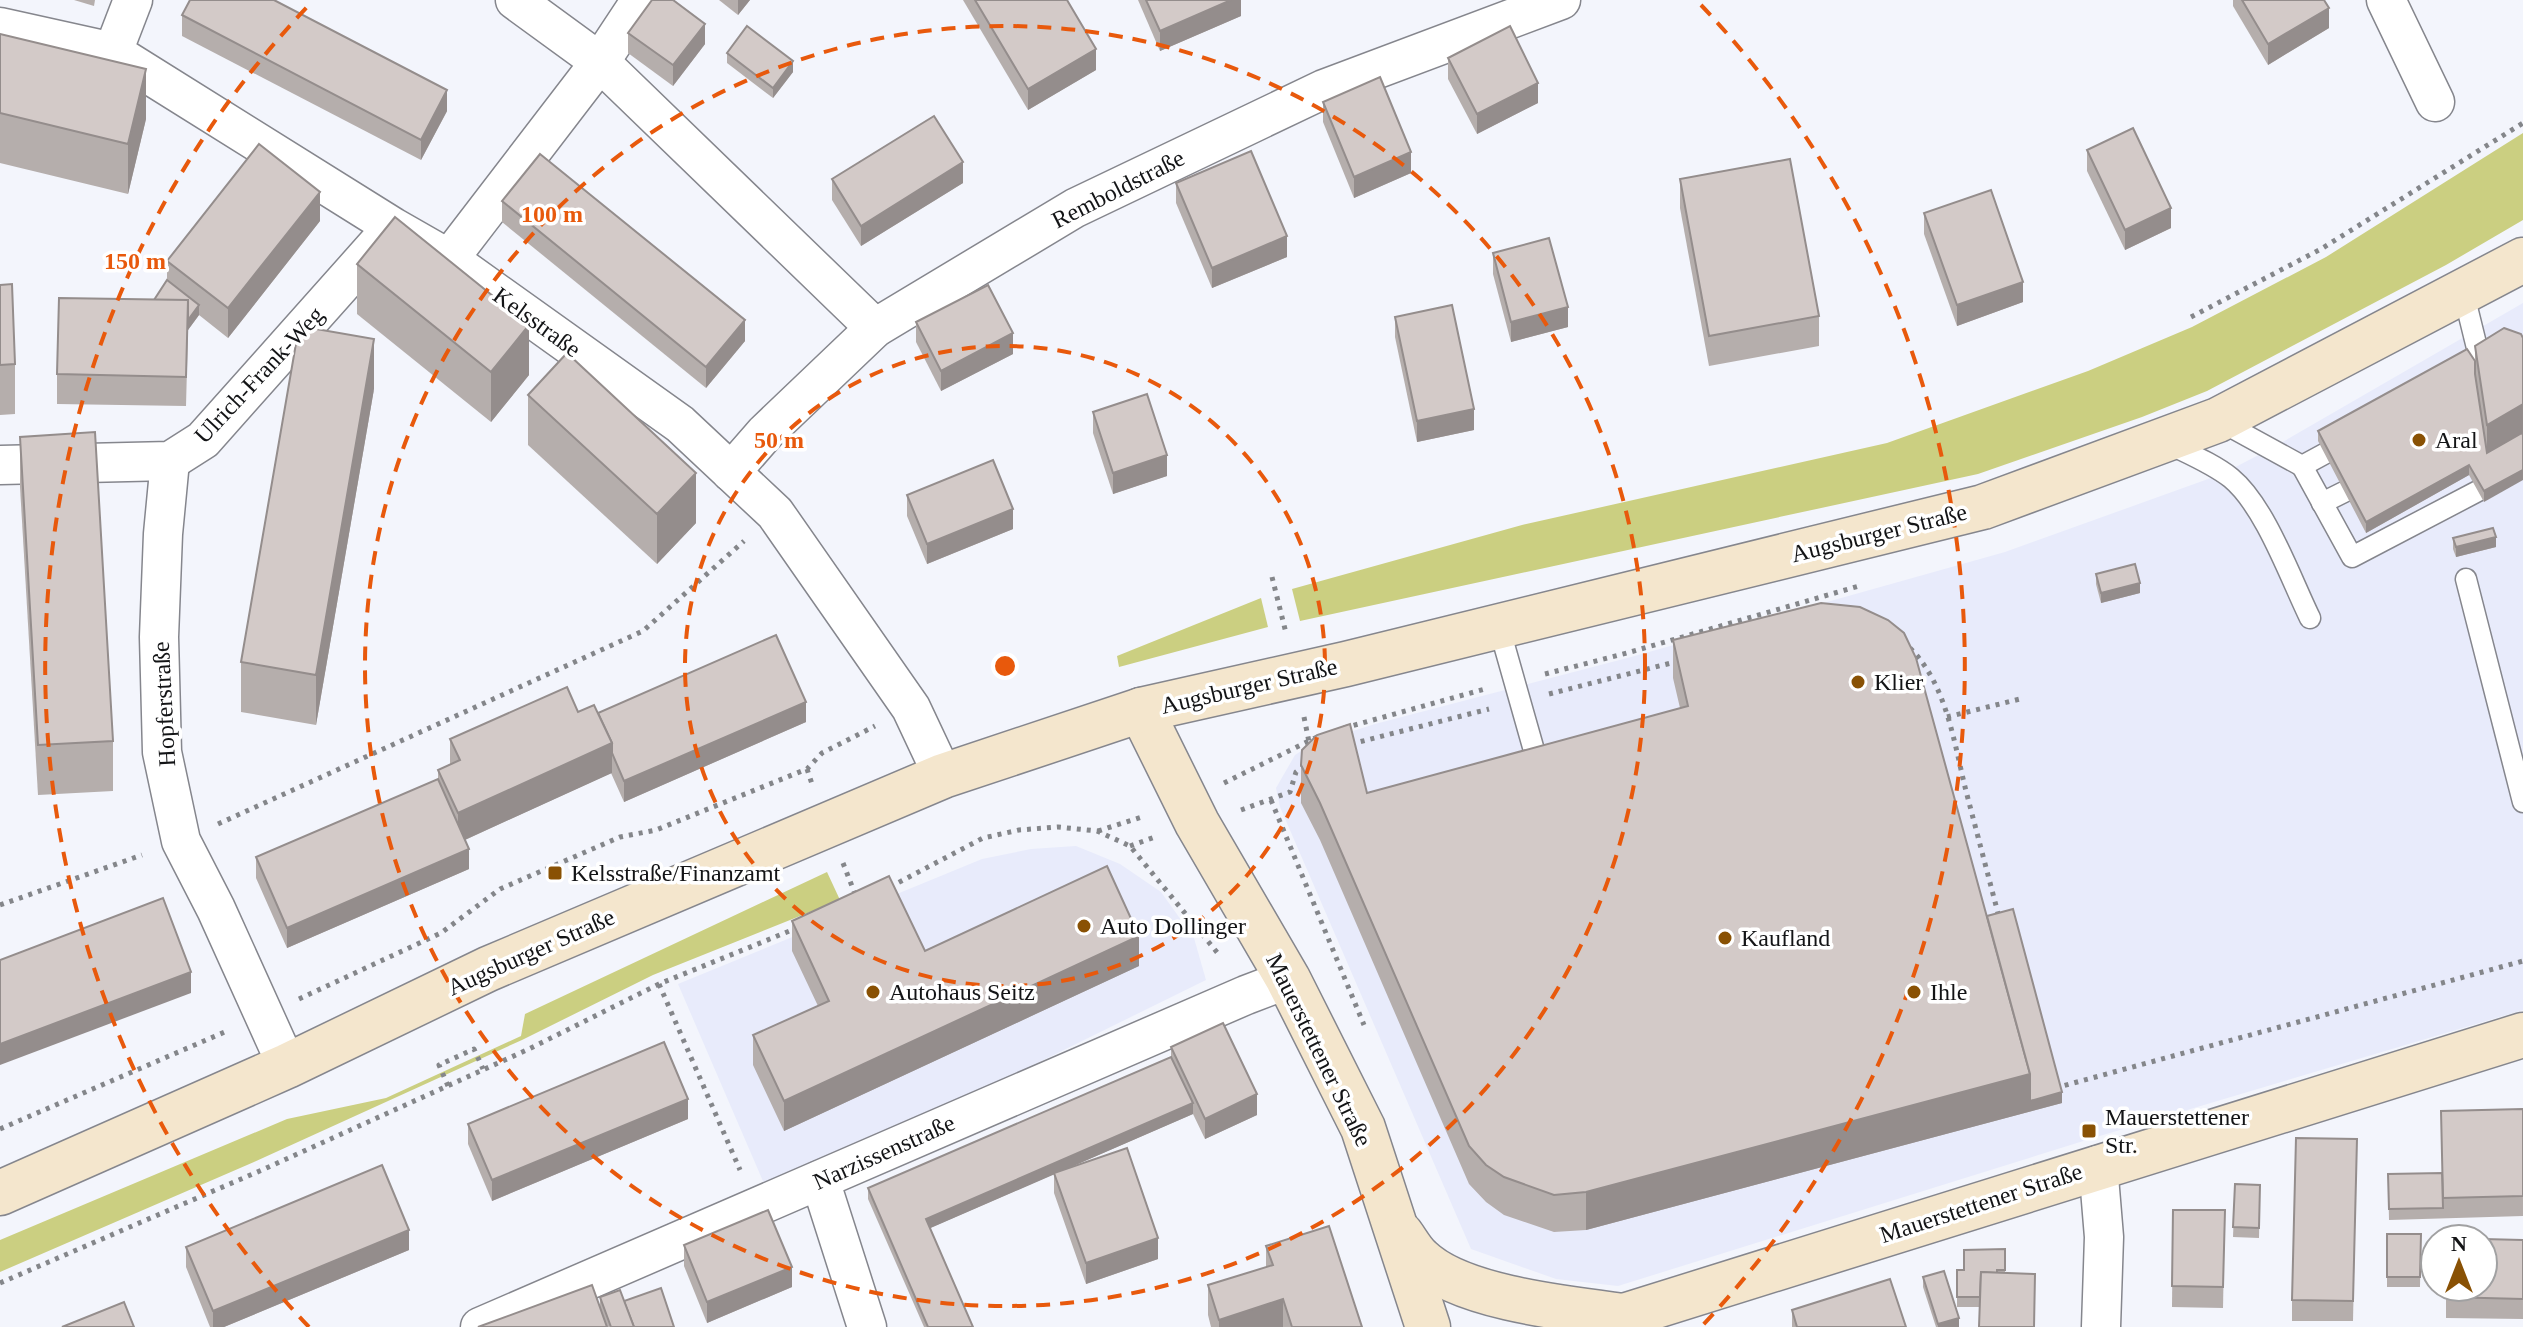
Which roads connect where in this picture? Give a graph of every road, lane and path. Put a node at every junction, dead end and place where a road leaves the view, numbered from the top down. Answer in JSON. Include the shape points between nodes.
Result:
{"nodes":[{"id":1,"x":133,"y":0,"type":"edge"},
{"id":2,"x":515,"y":0,"type":"edge"},
{"id":3,"x":641,"y":0,"type":"edge"},
{"id":4,"x":1561,"y":0,"type":"edge"},
{"id":5,"x":2386,"y":0,"type":"edge"},
{"id":6,"x":0,"y":27,"type":"edge"},
{"id":7,"x":113,"y":52,"type":"junction"},
{"id":8,"x":600,"y":62,"type":"junction"},
{"id":9,"x":2435,"y":102,"type":"dead end"},
{"id":10,"x":2523,"y":123,"type":"edge"},
{"id":11,"x":393,"y":227,"type":"junction"},
{"id":12,"x":449,"y":259,"type":"junction"},
{"id":13,"x":2519,"y":269,"type":"edge"},
{"id":14,"x":2463,"y":291,"type":"junction"},
{"id":15,"x":2191,"y":317,"type":"dead end"},
{"id":16,"x":875,"y":328,"type":"junction"},
{"id":17,"x":2482,"y":361,"type":"edge"},
{"id":18,"x":2218,"y":420,"type":"junction"},
{"id":19,"x":2165,"y":442,"type":"junction"},
{"id":20,"x":2326,"y":453,"type":"edge"},
{"id":21,"x":170,"y":461,"type":"junction"},
{"id":22,"x":0,"y":465,"type":"edge"},
{"id":23,"x":2302,"y":466,"type":"junction"},
{"id":24,"x":731,"y":472,"type":"junction"},
{"id":25,"x":2478,"y":491,"type":"edge"},
{"id":26,"x":2344,"y":492,"type":"edge"},
{"id":27,"x":2322,"y":503,"type":"junction"},
{"id":28,"x":775,"y":513,"type":"junction"},
{"id":29,"x":2466,"y":579,"type":"dead end"},
{"id":30,"x":2310,"y":618,"type":"dead end"},
{"id":31,"x":1499,"y":627,"type":"junction"},
{"id":32,"x":1901,"y":642,"type":"edge"},
{"id":33,"x":1688,"y":659,"type":"edge"},
{"id":34,"x":2020,"y":699,"type":"dead end"},
{"id":35,"x":1520,"y":701,"type":"junction"},
{"id":36,"x":911,"y":708,"type":"junction"},
{"id":37,"x":1141,"y":710,"type":"junction"},
{"id":38,"x":1947,"y":717,"type":"junction"},
{"id":39,"x":1346,"y":745,"type":"edge"},
{"id":40,"x":1535,"y":754,"type":"edge"},
{"id":41,"x":1312,"y":759,"type":"edge"},
{"id":42,"x":943,"y":776,"type":"junction"},
{"id":43,"x":1271,"y":800,"type":"dead end"},
{"id":44,"x":2523,"y":802,"type":"edge"},
{"id":45,"x":181,"y":841,"type":"junction"},
{"id":46,"x":886,"y":889,"type":"edge"},
{"id":47,"x":0,"y":905,"type":"edge"},
{"id":48,"x":801,"y":926,"type":"edge"},
{"id":49,"x":2002,"y":926,"type":"edge"},
{"id":50,"x":2523,"y":961,"type":"edge"},
{"id":51,"x":1288,"y":979,"type":"junction"},
{"id":52,"x":659,"y":984,"type":"junction"},
{"id":53,"x":1246,"y":995,"type":"junction"},
{"id":54,"x":263,"y":1016,"type":"junction"},
{"id":55,"x":2523,"y":1035,"type":"edge"},
{"id":56,"x":287,"y":1066,"type":"junction"},
{"id":57,"x":483,"y":1069,"type":"junction"},
{"id":58,"x":448,"y":1086,"type":"junction"},
{"id":59,"x":2045,"y":1091,"type":"edge"},
{"id":60,"x":0,"y":1129,"type":"edge"},
{"id":61,"x":2098,"y":1165,"type":"junction"},
{"id":62,"x":820,"y":1180,"type":"junction"},
{"id":63,"x":0,"y":1193,"type":"edge"},
{"id":64,"x":756,"y":1208,"type":"junction"},
{"id":65,"x":1394,"y":1226,"type":"junction"},
{"id":66,"x":0,"y":1283,"type":"edge"},
{"id":67,"x":1613,"y":1321,"type":"edge"},
{"id":68,"x":480,"y":1327,"type":"edge"},
{"id":69,"x":867,"y":1327,"type":"edge"},
{"id":70,"x":1428,"y":1327,"type":"edge"},
{"id":71,"x":2101,"y":1327,"type":"edge"}],
"edges":[{"from":1,"to":7,"type":"street"},
{"from":2,"to":8,"type":"street"},
{"from":3,"to":8,"type":"street"},
{"from":4,"to":16,"type":"street","name":"Remboldstraße","via":[[1310,95],[1075,208]]},
{"from":5,"to":9,"type":"street"},
{"from":6,"to":7,"type":"street","name":"Kelsstraße"},
{"from":7,"to":11,"type":"street","name":"Kelsstraße"},
{"from":8,"to":12,"type":"street"},
{"from":8,"to":16,"type":"street"},
{"from":10,"to":15,"type":"path","via":[[2321,249]]},
{"from":11,"to":12,"type":"street","name":"Kelsstraße"},
{"from":11,"to":21,"type":"street","name":"Ulrich-Frank-Weg","via":[[203,440]]},
{"from":12,"to":24,"type":"street","name":"Kelsstraße","via":[[680,424]]},
{"from":13,"to":14,"type":"main road","name":"Augsburger Straße"},
{"from":14,"to":17,"type":"lane"},
{"from":14,"to":18,"type":"main road","name":"Augsburger Straße"},
{"from":16,"to":24,"type":"street","name":"Remboldstraße"},
{"from":18,"to":19,"type":"main road","name":"Augsburger Straße"},
{"from":18,"to":23,"type":"lane"},
{"from":19,"to":30,"type":"lane","via":[[2229,477],[2248,494]]},
{"from":19,"to":31,"type":"main road","name":"Augsburger Straße","via":[[1983,507]]},
{"from":20,"to":23,"type":"lane"},
{"from":21,"to":22,"type":"street","name":"Ulrich-Frank-Weg"},
{"from":21,"to":45,"type":"street","name":"Hopferstraße","via":[[160,623],[162,752]]},
{"from":23,"to":27,"type":"lane"},
{"from":24,"to":28,"type":"street","name":"Kelsstraße"},
{"from":25,"to":27,"type":"lane","via":[[2459,490],[2352,557]]},
{"from":26,"to":27,"type":"lane"},
{"from":28,"to":36,"type":"street","name":"Kelsstraße"},
{"from":28,"to":45,"type":"path","via":[[643,631]]},
{"from":29,"to":44,"type":"lane"},
{"from":31,"to":35,"type":"lane"},
{"from":31,"to":37,"type":"main road","name":"Augsburger Straße"},
{"from":32,"to":38,"type":"path","via":[[1923,661]]},
{"from":33,"to":35,"type":"path"},
{"from":34,"to":38,"type":"path"},
{"from":35,"to":39,"type":"path"},
{"from":35,"to":40,"type":"lane"},
{"from":36,"to":42,"type":"street","name":"Kelsstraße"},
{"from":36,"to":54,"type":"path","via":[[822,753],[807,769],[656,830],[620,837],[500,889],[441,933]]},
{"from":37,"to":42,"type":"main road","name":"Augsburger Straße"},
{"from":37,"to":51,"type":"main road","name":"Mauerstettener Straße","via":[[1197,823]]},
{"from":38,"to":49,"type":"path"},
{"from":41,"to":43,"type":"path","via":[[1296,772],[1290,792]]},
{"from":42,"to":56,"type":"main road","name":"Augsburger Straße","via":[[488,969]]},
{"from":45,"to":47,"type":"path"},
{"from":45,"to":54,"type":"street","name":"Hopferstraße"},
{"from":46,"to":53,"type":"path","via":[[983,838],[1058,827],[1097,831],[1130,846],[1209,939]]},
{"from":48,"to":52,"type":"path"},
{"from":50,"to":59,"type":"path"},
{"from":51,"to":53,"type":"street","name":"Narzissenstraße"},
{"from":51,"to":65,"type":"main road","name":"Mauerstettener Straße","via":[[1363,1128]]},
{"from":52,"to":57,"type":"path"},
{"from":52,"to":64,"type":"path"},
{"from":53,"to":62,"type":"street","name":"Narzissenstraße"},
{"from":54,"to":56,"type":"street","name":"Hopferstraße"},
{"from":54,"to":60,"type":"path"},
{"from":55,"to":61,"type":"main road","name":"Mauerstettener Straße"},
{"from":56,"to":63,"type":"main road","name":"Augsburger Straße"},
{"from":57,"to":58,"type":"path"},
{"from":57,"to":58,"type":"path","via":[[474,1049],[439,1065]]},
{"from":58,"to":66,"type":"path"},
{"from":61,"to":67,"type":"main road","name":"Mauerstettener Straße"},
{"from":61,"to":71,"type":"street","via":[[2104,1237]]},
{"from":62,"to":64,"type":"street","name":"Narzissenstraße"},
{"from":62,"to":69,"type":"street"},
{"from":64,"to":68,"type":"street","name":"Narzissenstraße"},
{"from":65,"to":67,"type":"main road","name":"Mauerstettener Straße","via":[[1420,1260],[1458,1283]]},
{"from":65,"to":70,"type":"main road","name":"Mauerstettener Straße"}]}
